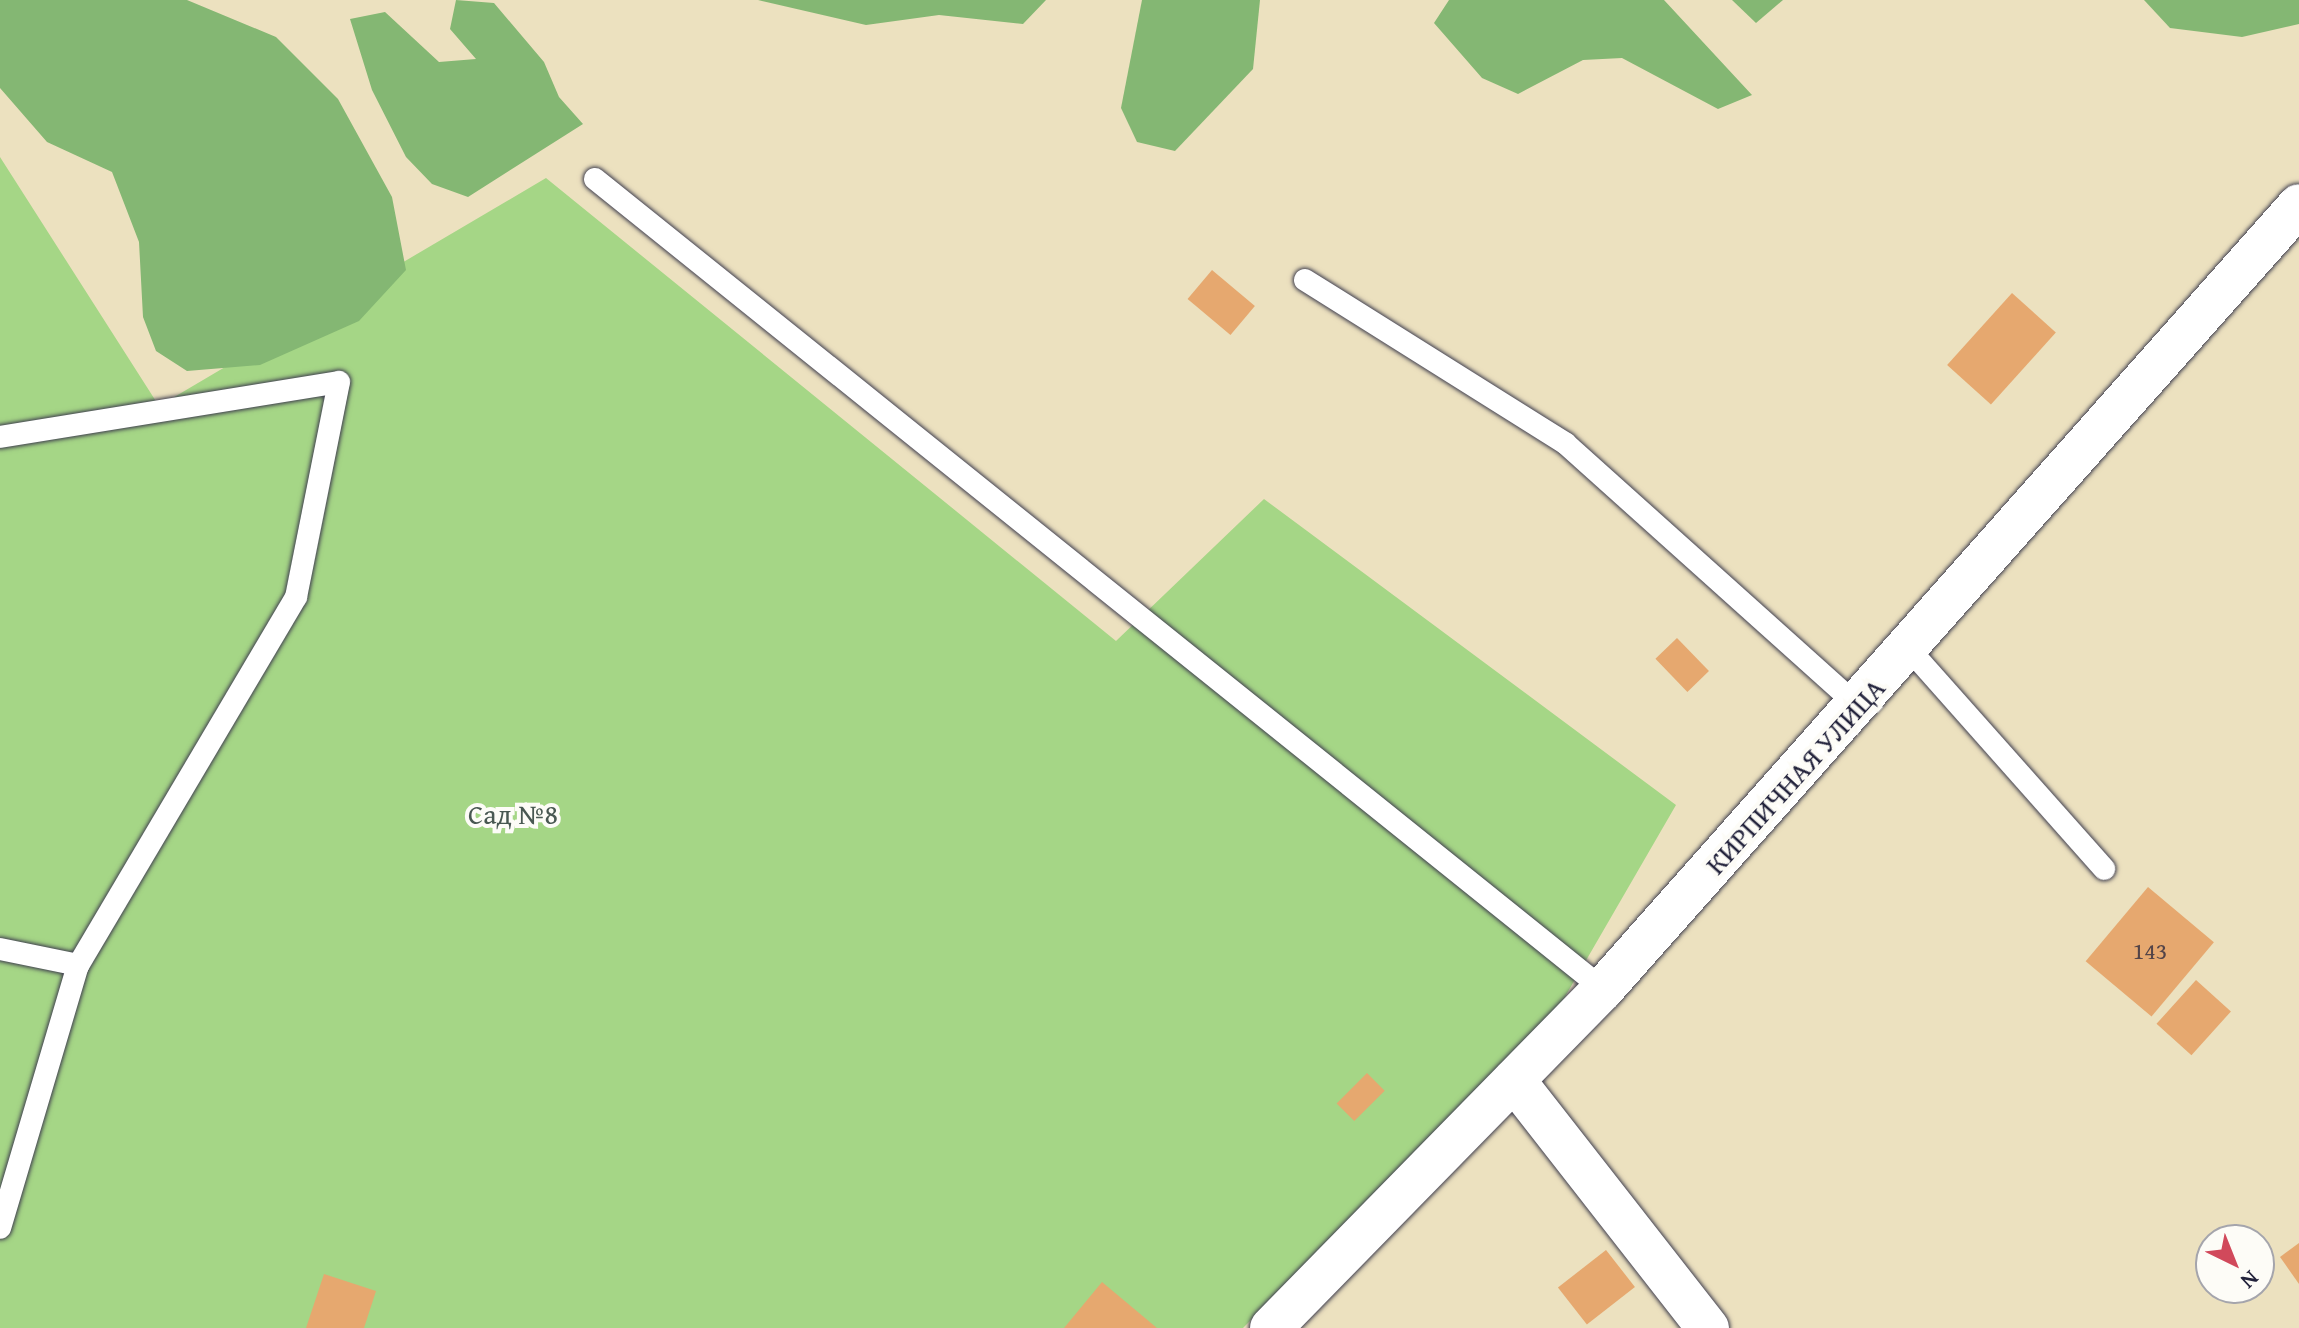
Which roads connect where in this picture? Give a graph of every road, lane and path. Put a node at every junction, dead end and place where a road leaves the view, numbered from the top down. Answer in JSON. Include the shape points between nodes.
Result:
{"nodes":[{"id":1,"x":595,"y":179,"type":"dead end"},
{"id":2,"x":2299,"y":205,"type":"edge"},
{"id":3,"x":1305,"y":280,"type":"dead end"},
{"id":4,"x":0,"y":437,"type":"edge"},
{"id":5,"x":1909,"y":649,"type":"junction"},
{"id":6,"x":1858,"y":706,"type":"junction"},
{"id":7,"x":2104,"y":869,"type":"dead end"},
{"id":8,"x":0,"y":949,"type":"edge"},
{"id":9,"x":78,"y":965,"type":"junction"},
{"id":10,"x":1603,"y":989,"type":"junction"},
{"id":11,"x":1514,"y":1080,"type":"junction"},
{"id":12,"x":0,"y":1228,"type":"edge"},
{"id":13,"x":1271,"y":1328,"type":"edge"},
{"id":14,"x":1708,"y":1328,"type":"edge"}],
"edges":[{"from":1,"to":10,"type":"lane"},
{"from":2,"to":5,"type":"street","name":"КИРПИЧНАЯ УЛИЦА"},
{"from":3,"to":6,"type":"lane","via":[[1566,444]]},
{"from":4,"to":9,"type":"lane","via":[[339,382],[296,597]]},
{"from":5,"to":6,"type":"street","name":"КИРПИЧНАЯ УЛИЦА"},
{"from":5,"to":7,"type":"lane"},
{"from":6,"to":10,"type":"street","name":"КИРПИЧНАЯ УЛИЦА"},
{"from":8,"to":9,"type":"lane"},
{"from":9,"to":12,"type":"lane"},
{"from":10,"to":11,"type":"street","name":"КИРПИЧНАЯ УЛИЦА"},
{"from":11,"to":13,"type":"street","name":"КИРПИЧНАЯ УЛИЦА"},
{"from":11,"to":14,"type":"street"}]}
